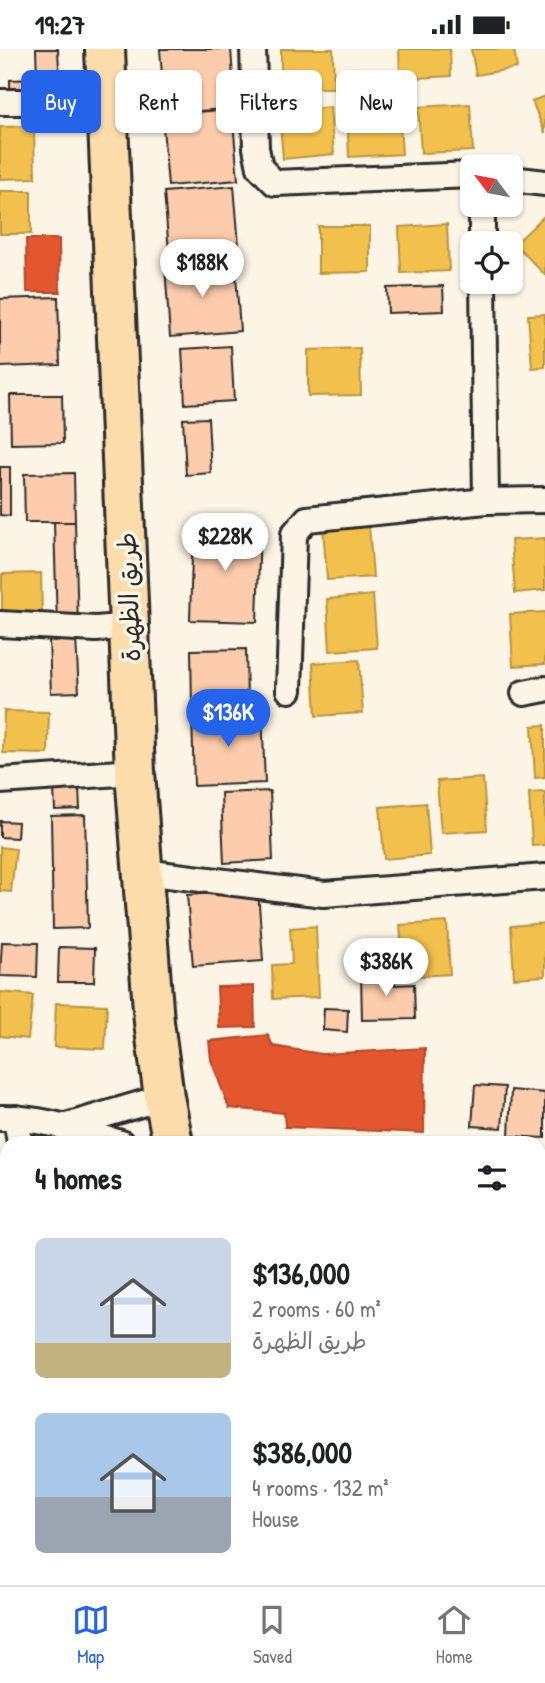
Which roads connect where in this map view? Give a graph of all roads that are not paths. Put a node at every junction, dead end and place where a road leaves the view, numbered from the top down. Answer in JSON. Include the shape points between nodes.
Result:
{"nodes":[{"id":1,"x":105,"y":49,"type":"edge"},
{"id":2,"x":253,"y":49,"type":"edge"},
{"id":3,"x":0,"y":102,"type":"edge"},
{"id":4,"x":21,"y":102,"type":"edge"},
{"id":5,"x":460,"y":175,"type":"edge"},
{"id":6,"x":523,"y":180,"type":"edge"},
{"id":7,"x":545,"y":183,"type":"edge"},
{"id":8,"x":483,"y":294,"type":"edge"},
{"id":9,"x":545,"y":499,"type":"edge"},
{"id":10,"x":486,"y":501,"type":"junction"},
{"id":11,"x":0,"y":624,"type":"edge"},
{"id":12,"x":131,"y":626,"type":"junction"},
{"id":13,"x":289,"y":690,"type":"dead end"},
{"id":14,"x":135,"y":772,"type":"junction"},
{"id":15,"x":0,"y":781,"type":"edge"},
{"id":16,"x":143,"y":872,"type":"junction"},
{"id":17,"x":545,"y":877,"type":"edge"},
{"id":18,"x":164,"y":1097,"type":"junction"},
{"id":19,"x":8,"y":1118,"type":"edge"},
{"id":20,"x":62,"y":1127,"type":"junction"},
{"id":21,"x":17,"y":1136,"type":"edge"},
{"id":22,"x":95,"y":1136,"type":"edge"},
{"id":23,"x":172,"y":1136,"type":"edge"}],
"edges":[{"from":1,"to":12,"type":"main road","name":"طريق الظهرة"},
{"from":2,"to":5,"type":"street","via":[[256,148],[260,168],[275,183]]},
{"from":3,"to":4,"type":"street"},
{"from":6,"to":7,"type":"street"},
{"from":8,"to":10,"type":"street"},
{"from":9,"to":10,"type":"street"},
{"from":10,"to":13,"type":"street","via":[[307,519],[299,525],[294,534]]},
{"from":11,"to":12,"type":"street","via":[[96,629]]},
{"from":12,"to":14,"type":"main road","name":"طريق الظهرة"},
{"from":14,"to":15,"type":"street"},
{"from":14,"to":16,"type":"main road","name":"طريق الظهرة"},
{"from":16,"to":17,"type":"street","via":[[324,894]]},
{"from":16,"to":18,"type":"main road","name":"طريق الظهرة"},
{"from":18,"to":20,"type":"street"},
{"from":18,"to":23,"type":"main road","name":"طريق الظهرة"},
{"from":19,"to":20,"type":"street"},
{"from":19,"to":21,"type":"street"},
{"from":20,"to":22,"type":"street"}]}
